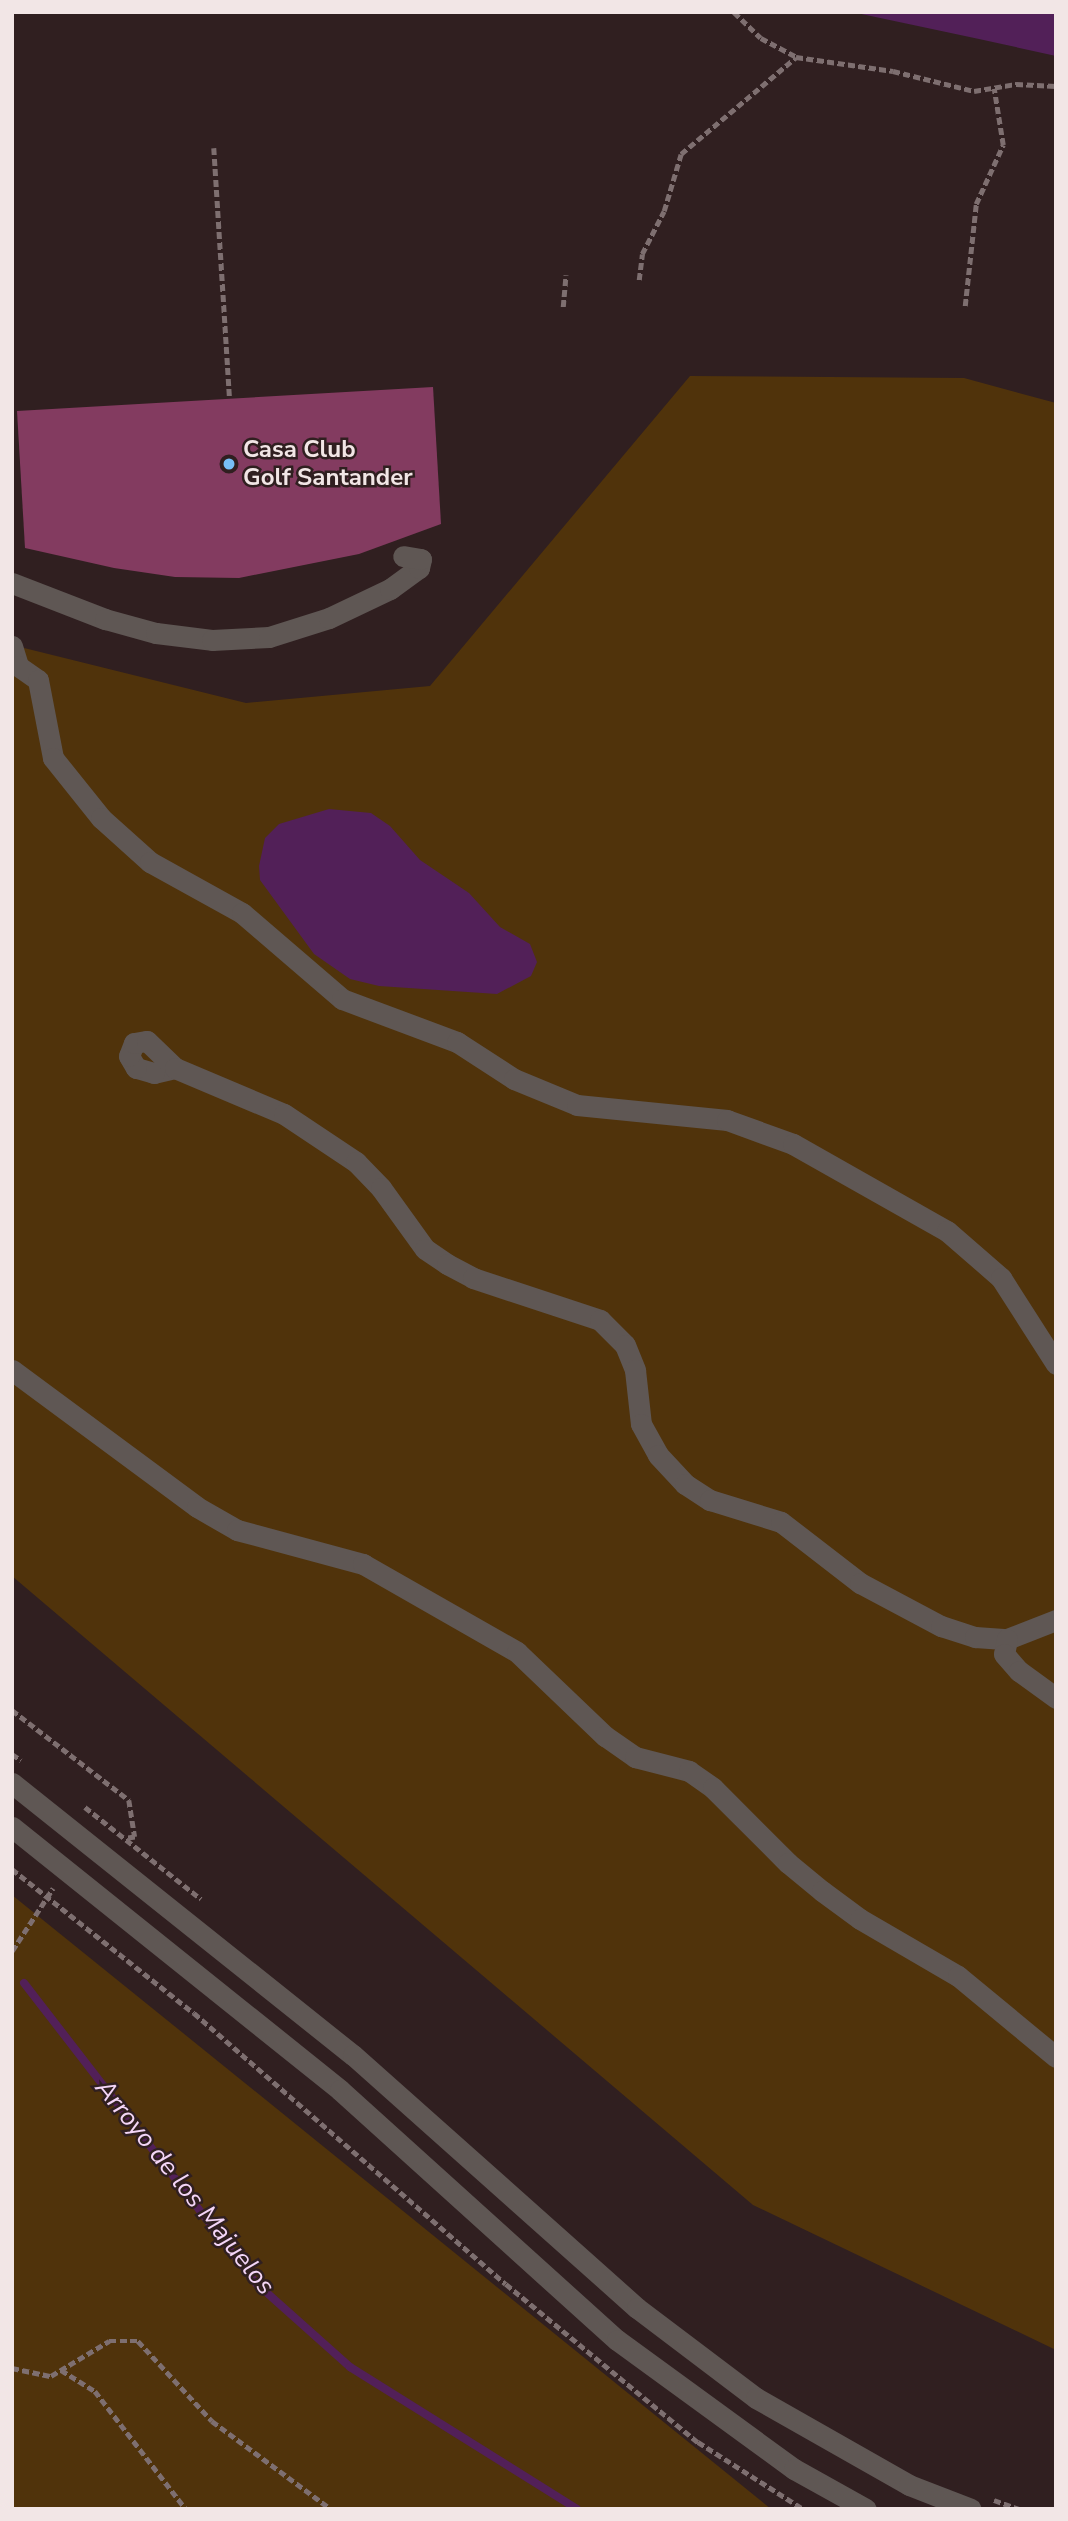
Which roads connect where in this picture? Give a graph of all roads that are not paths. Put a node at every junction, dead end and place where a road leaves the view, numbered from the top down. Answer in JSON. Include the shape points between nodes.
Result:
{"nodes":[{"id":1,"x":403,"y":556,"type":"dead end"},
{"id":2,"x":12,"y":583,"type":"edge"},
{"id":3,"x":14,"y":660,"type":"edge"},
{"id":4,"x":176,"y":1068,"type":"dead end"},
{"id":5,"x":1056,"y":1363,"type":"edge"},
{"id":6,"x":12,"y":1370,"type":"edge"},
{"id":7,"x":1056,"y":1620,"type":"edge"},
{"id":8,"x":1007,"y":1639,"type":"junction"},
{"id":9,"x":1056,"y":1698,"type":"edge"},
{"id":10,"x":12,"y":1783,"type":"edge"},
{"id":11,"x":12,"y":1827,"type":"edge"},
{"id":12,"x":1056,"y":2057,"type":"edge"},
{"id":13,"x":980,"y":2504,"type":"edge"},
{"id":14,"x":866,"y":2509,"type":"edge"}],
"edges":[{"from":1,"to":2,"type":"street","via":[[421,559],[419,568],[390,589],[329,618],[269,637],[212,640],[156,633],[105,619]]},
{"from":3,"to":5,"type":"street","via":[[38,680],[53,758],[101,818],[150,862],[242,913],[342,999],[457,1042],[514,1079],[577,1105],[727,1120],[793,1144],[947,1231],[1001,1278]]},
{"from":4,"to":8,"type":"street","via":[[284,1114],[356,1162],[425,1249],[447,1264],[473,1278],[600,1320],[625,1345],[635,1370],[641,1424],[658,1455],[685,1484],[710,1500],[781,1522],[860,1583],[906,1609],[975,1637]]},
{"from":6,"to":12,"type":"street","via":[[169,1489],[237,1530],[363,1564],[517,1652],[605,1736],[635,1757],[689,1771],[713,1788],[822,1891],[860,1919],[958,1976]]},
{"from":7,"to":8,"type":"street"},
{"from":8,"to":9,"type":"street","via":[[1004,1654]]},
{"from":10,"to":13,"type":"street","via":[[353,2055],[637,2308],[756,2398],[909,2485]]},
{"from":11,"to":14,"type":"street","via":[[340,2090],[617,2340],[794,2469]]}]}
